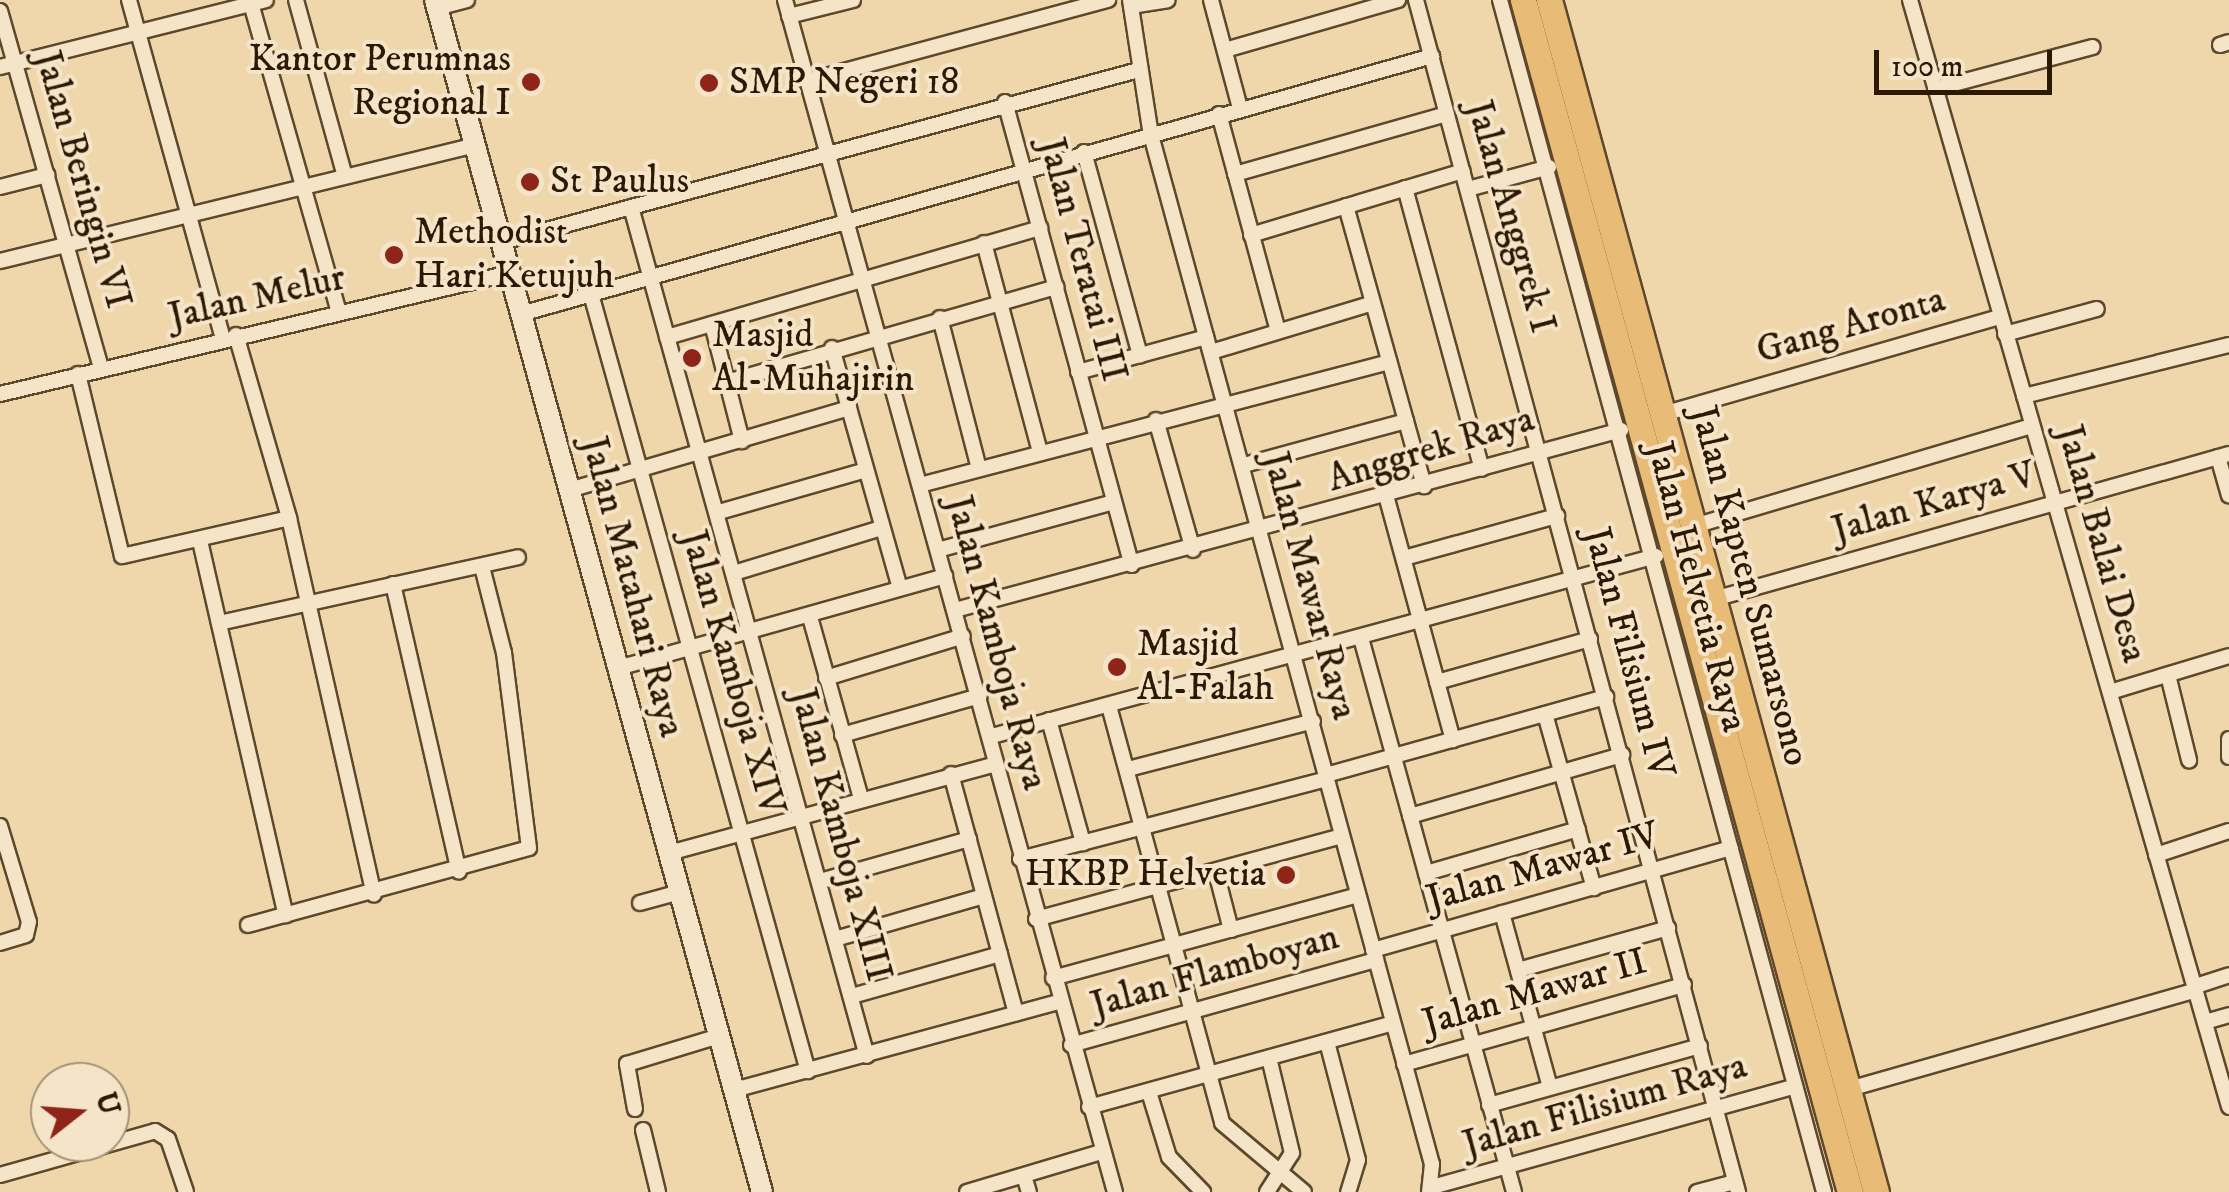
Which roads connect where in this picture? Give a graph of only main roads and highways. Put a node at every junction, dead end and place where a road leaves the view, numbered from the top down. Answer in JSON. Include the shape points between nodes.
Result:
{"nodes":[{"id":1,"x":1523,"y":0,"type":"edge"},
{"id":2,"x":1549,"y":0,"type":"edge"},
{"id":3,"x":1814,"y":963,"type":"junction"},
{"id":4,"x":1789,"y":970,"type":"junction"},
{"id":5,"x":1850,"y":1192,"type":"edge"},
{"id":6,"x":1876,"y":1192,"type":"edge"}],
"edges":[{"from":1,"to":4,"type":"highway","name":"Jalan Kapten Sumarsono"},
{"from":2,"to":3,"type":"highway","name":"Jalan Kapten Sumarsono"},
{"from":3,"to":4,"type":"highway"},
{"from":3,"to":6,"type":"highway","name":"Jalan Kapten Sumarsono","via":[[1853,1087]]},
{"from":4,"to":5,"type":"highway","name":"Jalan Kapten Sumarsono"}]}
